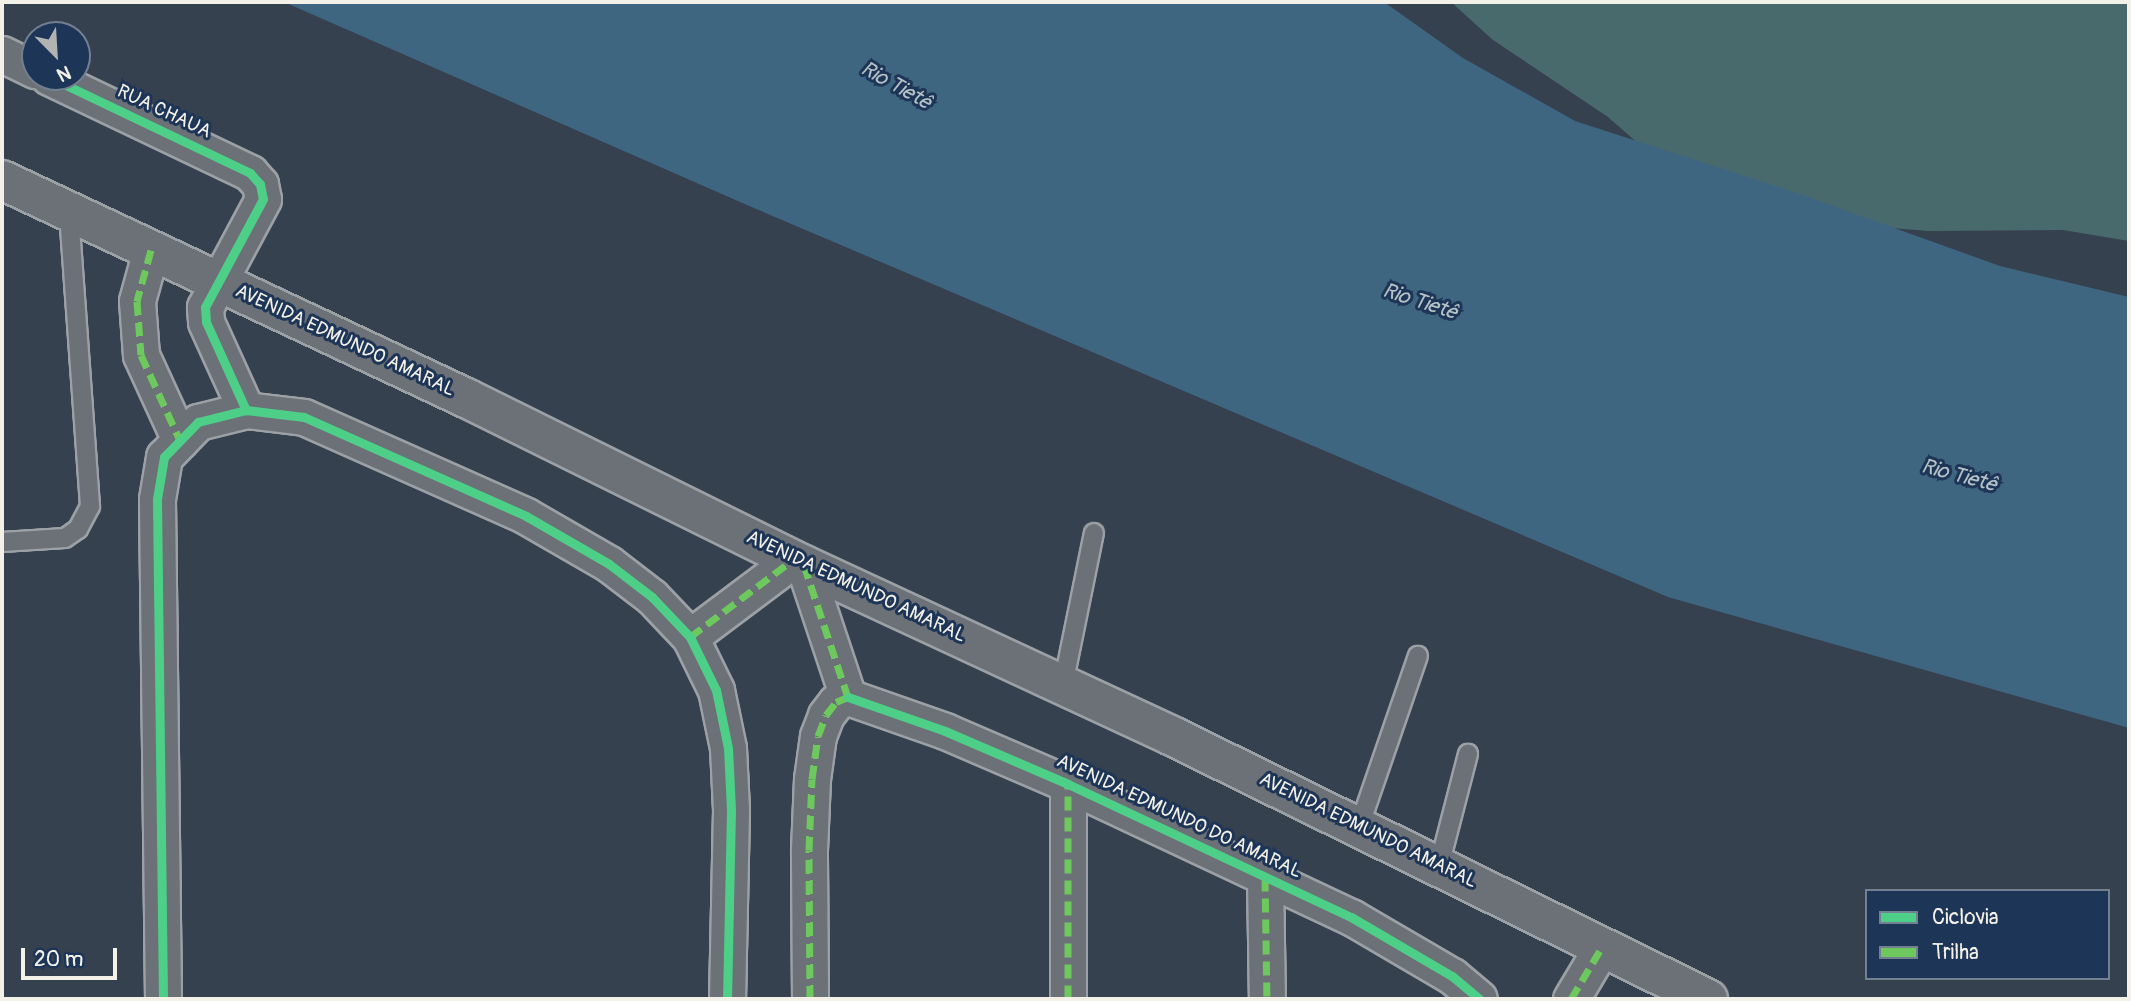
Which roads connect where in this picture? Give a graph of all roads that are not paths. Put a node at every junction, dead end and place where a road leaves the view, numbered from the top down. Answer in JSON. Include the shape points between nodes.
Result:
{"nodes":[{"id":1,"x":2,"y":54,"type":"edge"},
{"id":2,"x":21,"y":63,"type":"edge"},
{"id":3,"x":78,"y":91,"type":"edge"},
{"id":4,"x":2,"y":180,"type":"edge"},
{"id":5,"x":69,"y":211,"type":"junction"},
{"id":6,"x":151,"y":250,"type":"junction"},
{"id":7,"x":219,"y":282,"type":"junction"},
{"id":8,"x":246,"y":410,"type":"junction"},
{"id":9,"x":180,"y":440,"type":"junction"},
{"id":10,"x":1094,"y":533,"type":"dead end"},
{"id":11,"x":2,"y":542,"type":"edge"},
{"id":12,"x":799,"y":562,"type":"junction"},
{"id":13,"x":690,"y":637,"type":"junction"},
{"id":14,"x":1418,"y":656,"type":"dead end"},
{"id":15,"x":1063,"y":685,"type":"junction"},
{"id":16,"x":848,"y":697,"type":"junction"},
{"id":17,"x":1468,"y":754,"type":"dead end"},
{"id":18,"x":1068,"y":784,"type":"junction"},
{"id":19,"x":1359,"y":827,"type":"junction"},
{"id":20,"x":1439,"y":866,"type":"junction"},
{"id":21,"x":1265,"y":877,"type":"junction"},
{"id":22,"x":1602,"y":947,"type":"junction"},
{"id":23,"x":163,"y":999,"type":"edge"},
{"id":24,"x":727,"y":999,"type":"edge"},
{"id":25,"x":810,"y":999,"type":"edge"},
{"id":26,"x":1068,"y":999,"type":"edge"},
{"id":27,"x":1267,"y":999,"type":"edge"},
{"id":28,"x":1479,"y":999,"type":"edge"},
{"id":29,"x":1571,"y":999,"type":"edge"},
{"id":30,"x":1708,"y":999,"type":"edge"}],
"edges":[{"from":1,"to":2,"type":"street"},
{"from":3,"to":7,"type":"street","name":"RUA CHAUA","via":[[250,173],[260,184],[263,199]]},
{"from":4,"to":5,"type":"main road","name":"AVENIDA EDMUNDO AMARAL"},
{"from":5,"to":6,"type":"main road","name":"AVENIDA EDMUNDO AMARAL"},
{"from":5,"to":11,"type":"lane","via":[[90,506],[78,529],[65,538]]},
{"from":6,"to":7,"type":"main road","name":"AVENIDA EDMUNDO AMARAL"},
{"from":6,"to":9,"type":"street","via":[[136,301],[141,355]]},
{"from":7,"to":8,"type":"street","via":[[205,307],[206,322]]},
{"from":7,"to":12,"type":"main road","name":"AVENIDA EDMUNDO AMARAL"},
{"from":8,"to":9,"type":"street","via":[[198,422]]},
{"from":8,"to":13,"type":"street","via":[[304,417],[526,516],[609,564],[652,597]]},
{"from":9,"to":23,"type":"street","via":[[164,457],[157,499]]},
{"from":10,"to":15,"type":"lane"},
{"from":12,"to":13,"type":"street"},
{"from":12,"to":15,"type":"main road","name":"AVENIDA EDMUNDO AMARAL"},
{"from":12,"to":16,"type":"street"},
{"from":13,"to":24,"type":"street","via":[[716,690],[728,748]]},
{"from":14,"to":19,"type":"lane"},
{"from":15,"to":19,"type":"main road","name":"AVENIDA EDMUNDO AMARAL"},
{"from":16,"to":18,"type":"street","name":"AVENIDA EDMUNDO DO AMARAL","via":[[945,731]]},
{"from":16,"to":25,"type":"street","via":[[836,702],[826,715],[812,779]]},
{"from":17,"to":20,"type":"lane"},
{"from":18,"to":21,"type":"street","name":"AVENIDA EDMUNDO DO AMARAL"},
{"from":18,"to":26,"type":"street"},
{"from":19,"to":20,"type":"main road","name":"AVENIDA EDMUNDO AMARAL"},
{"from":20,"to":22,"type":"main road","name":"AVENIDA EDMUNDO AMARAL"},
{"from":21,"to":27,"type":"street"},
{"from":21,"to":28,"type":"street","name":"AVENIDA EDMUNDO DO AMARAL","via":[[1351,917],[1452,976]]},
{"from":22,"to":29,"type":"street"},
{"from":22,"to":30,"type":"main road","name":"AVENIDA EDMUNDO AMARAL"}]}
